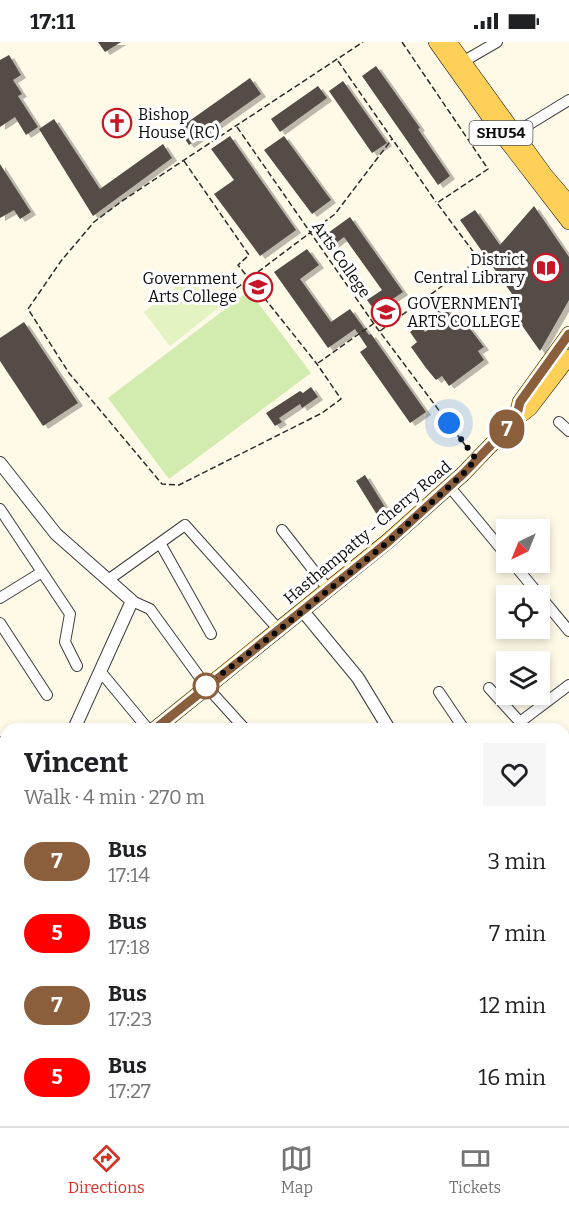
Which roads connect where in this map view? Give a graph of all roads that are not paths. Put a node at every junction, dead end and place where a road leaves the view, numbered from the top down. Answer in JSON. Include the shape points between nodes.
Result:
{"nodes":[{"id":1,"x":435,"y":42,"type":"edge"},
{"id":2,"x":449,"y":42,"type":"edge"},
{"id":3,"x":497,"y":42,"type":"edge"},
{"id":4,"x":459,"y":64,"type":"junction"},
{"id":5,"x":568,"y":103,"type":"edge"},
{"id":6,"x":510,"y":136,"type":"junction"},
{"id":7,"x":569,"y":203,"type":"edge"},
{"id":8,"x":569,"y":222,"type":"edge"},
{"id":9,"x":569,"y":334,"type":"edge"},
{"id":10,"x":569,"y":357,"type":"edge"},
{"id":11,"x":516,"y":419,"type":"junction"},
{"id":12,"x":559,"y":422,"type":"dead end"},
{"id":13,"x":569,"y":431,"type":"edge"},
{"id":14,"x":0,"y":463,"type":"edge"},
{"id":15,"x":449,"y":486,"type":"junction"},
{"id":16,"x":0,"y":509,"type":"edge"},
{"id":17,"x":282,"y":530,"type":"dead end"},
{"id":18,"x":160,"y":543,"type":"junction"},
{"id":19,"x":496,"y":543,"type":"edge"},
{"id":20,"x":42,"y":572,"type":"junction"},
{"id":21,"x":521,"y":573,"type":"edge"},
{"id":22,"x":108,"y":580,"type":"junction"},
{"id":23,"x":531,"y":585,"type":"edge"},
{"id":24,"x":328,"y":589,"type":"junction"},
{"id":25,"x":0,"y":598,"type":"edge"},
{"id":26,"x":132,"y":601,"type":"junction"},
{"id":27,"x":550,"y":608,"type":"edge"},
{"id":28,"x":302,"y":610,"type":"junction"},
{"id":29,"x":0,"y":624,"type":"edge"},
{"id":30,"x":279,"y":630,"type":"junction"},
{"id":31,"x":569,"y":631,"type":"edge"},
{"id":32,"x":211,"y":634,"type":"dead end"},
{"id":33,"x":77,"y":666,"type":"dead end"},
{"id":34,"x":100,"y":670,"type":"junction"},
{"id":35,"x":569,"y":685,"type":"edge"},
{"id":36,"x":206,"y":686,"type":"junction"},
{"id":37,"x":489,"y":688,"type":"dead end"},
{"id":38,"x":439,"y":692,"type":"dead end"},
{"id":39,"x":47,"y":695,"type":"dead end"},
{"id":40,"x":77,"y":723,"type":"edge"},
{"id":41,"x":143,"y":723,"type":"edge"},
{"id":42,"x":162,"y":723,"type":"edge"},
{"id":43,"x":240,"y":723,"type":"edge"},
{"id":44,"x":385,"y":723,"type":"edge"},
{"id":45,"x":460,"y":723,"type":"edge"},
{"id":46,"x":521,"y":723,"type":"edge"},
{"id":47,"x":525,"y":723,"type":"edge"}],
"edges":[{"from":1,"to":4,"type":"main road","number":"SHU54"},
{"from":2,"to":4,"type":"main road","number":"SHU54"},
{"from":3,"to":4,"type":"street"},
{"from":4,"to":6,"type":"main road","number":"SHU54"},
{"from":5,"to":6,"type":"street"},
{"from":6,"to":7,"type":"main road","number":"SHU54"},
{"from":6,"to":8,"type":"main road","number":"SHU54"},
{"from":9,"to":11,"type":"main road","name":"Hasthampatty - Cherry Road","via":[[520,402]]},
{"from":10,"to":11,"type":"main road","via":[[530,408]]},
{"from":11,"to":15,"type":"main road","name":"Hasthampatty - Cherry Road"},
{"from":12,"to":13,"type":"street"},
{"from":14,"to":22,"type":"street","via":[[56,534]]},
{"from":15,"to":19,"type":"street"},
{"from":15,"to":24,"type":"main road","name":"Hasthampatty - Cherry Road","via":[[388,542]]},
{"from":16,"to":20,"type":"street"},
{"from":17,"to":24,"type":"street"},
{"from":18,"to":22,"type":"street"},
{"from":18,"to":30,"type":"street","via":[[185,525]]},
{"from":18,"to":32,"type":"street"},
{"from":20,"to":25,"type":"street"},
{"from":20,"to":33,"type":"street","via":[[70,614],[65,642]]},
{"from":21,"to":23,"type":"street"},
{"from":22,"to":26,"type":"street"},
{"from":24,"to":28,"type":"main road","name":"Hasthampatty - Cherry Road"},
{"from":26,"to":34,"type":"street"},
{"from":26,"to":36,"type":"street","via":[[150,609]]},
{"from":27,"to":31,"type":"street"},
{"from":28,"to":30,"type":"main road","name":"Hasthampatty - Cherry Road"},
{"from":28,"to":44,"type":"street","via":[[358,678]]},
{"from":29,"to":39,"type":"street"},
{"from":30,"to":36,"type":"main road","name":"Hasthampatty - Cherry Road"},
{"from":34,"to":40,"type":"street"},
{"from":34,"to":41,"type":"street"},
{"from":35,"to":47,"type":"street"},
{"from":36,"to":42,"type":"main road","name":"Hasthampatty - Cherry Road"},
{"from":36,"to":43,"type":"street"},
{"from":37,"to":46,"type":"street"},
{"from":38,"to":45,"type":"street"}]}
